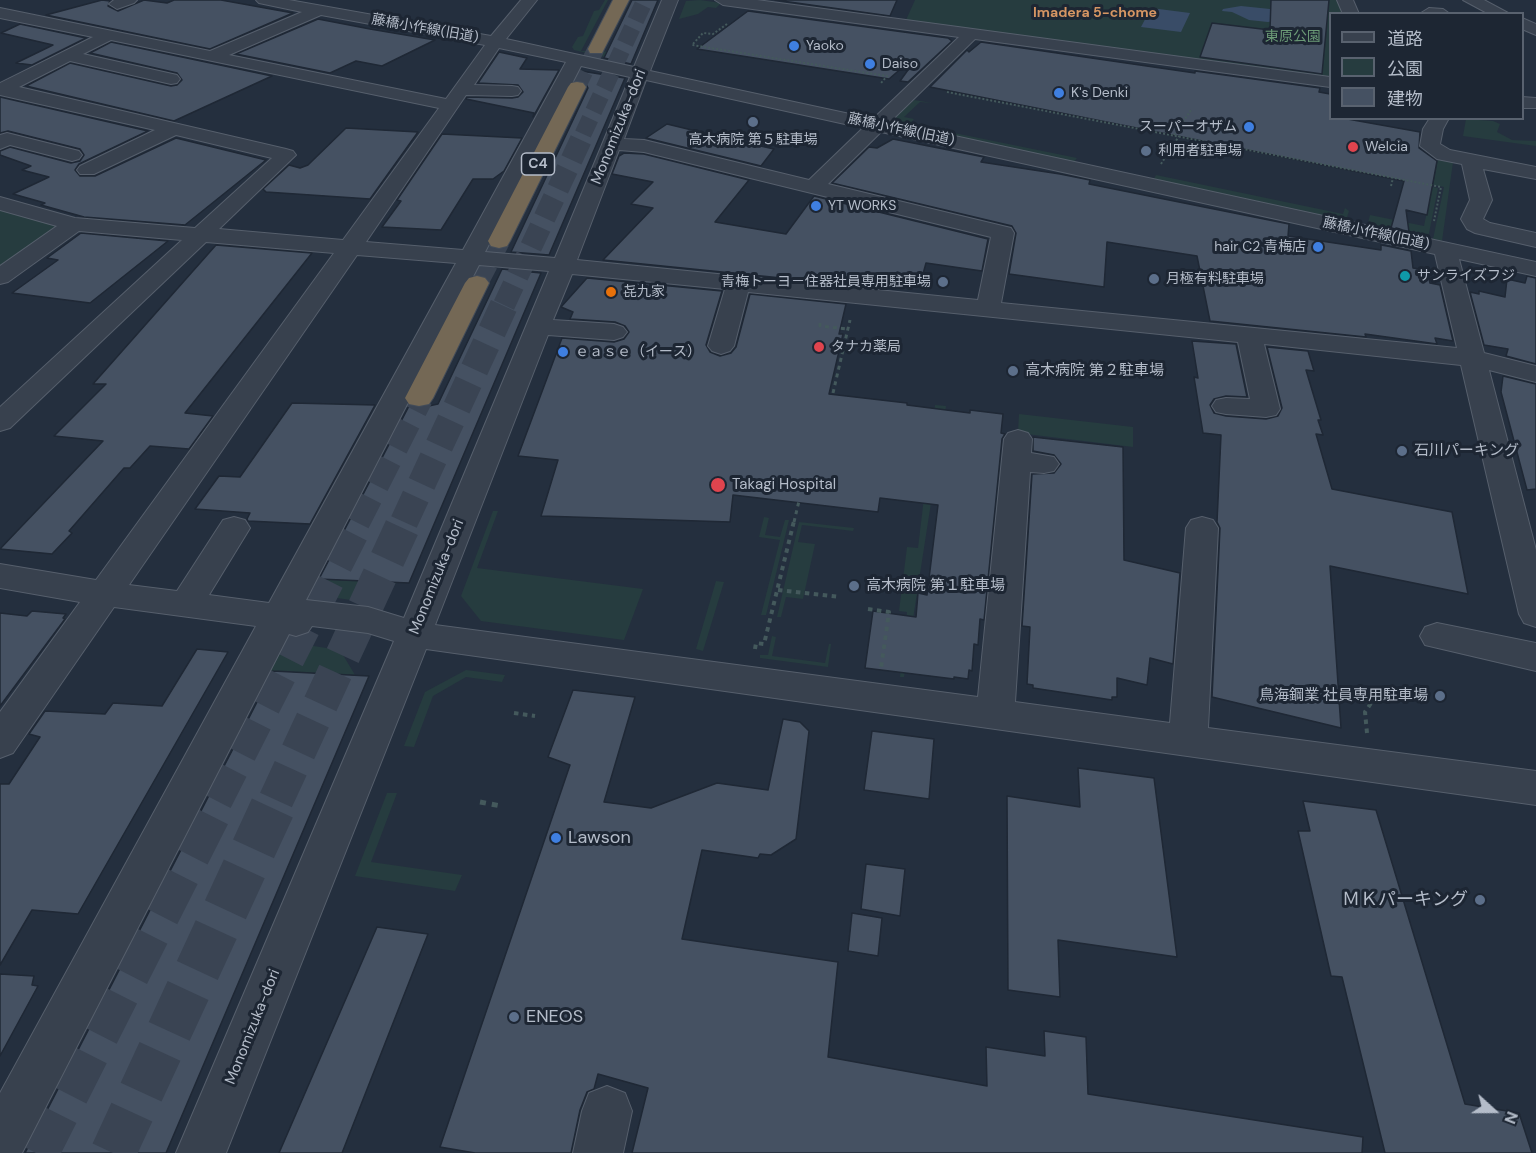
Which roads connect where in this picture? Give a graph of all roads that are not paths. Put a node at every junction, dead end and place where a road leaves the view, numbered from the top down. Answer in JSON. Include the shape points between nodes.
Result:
{"nodes":[{"id":1,"x":264,"y":0,"type":"edge"},
{"id":2,"x":529,"y":0,"type":"edge"},
{"id":3,"x":621,"y":0,"type":"edge"},
{"id":4,"x":670,"y":0,"type":"edge"},
{"id":5,"x":723,"y":0,"type":"edge"},
{"id":6,"x":1471,"y":0,"type":"edge"},
{"id":7,"x":765,"y":3,"type":"edge"},
{"id":8,"x":906,"y":3,"type":"dead end"},
{"id":9,"x":315,"y":6,"type":"edge"},
{"id":10,"x":1498,"y":12,"type":"edge"},
{"id":11,"x":0,"y":13,"type":"edge"},
{"id":12,"x":897,"y":24,"type":"junction"},
{"id":13,"x":1524,"y":26,"type":"edge"},
{"id":14,"x":971,"y":34,"type":"junction"},
{"id":15,"x":109,"y":35,"type":"junction"},
{"id":16,"x":1534,"y":40,"type":"edge"},
{"id":17,"x":495,"y":42,"type":"junction"},
{"id":18,"x":586,"y":54,"type":"junction"},
{"id":19,"x":68,"y":56,"type":"junction"},
{"id":20,"x":212,"y":56,"type":"junction"},
{"id":21,"x":640,"y":73,"type":"junction"},
{"id":22,"x":171,"y":79,"type":"dead end"},
{"id":23,"x":1329,"y":82,"type":"edge"},
{"id":24,"x":577,"y":87,"type":"tunnel mouth"},
{"id":25,"x":1,"y":89,"type":"edge"},
{"id":26,"x":512,"y":91,"type":"dead end"},
{"id":27,"x":456,"y":98,"type":"junction"},
{"id":28,"x":1439,"y":120,"type":"edge"},
{"id":29,"x":877,"y":125,"type":"junction"},
{"id":30,"x":173,"y":129,"type":"junction"},
{"id":31,"x":0,"y":142,"type":"edge"},
{"id":32,"x":611,"y":144,"type":"junction"},
{"id":33,"x":72,"y":155,"type":"dead end"},
{"id":34,"x":1471,"y":161,"type":"junction"},
{"id":35,"x":87,"y":170,"type":"dead end"},
{"id":36,"x":1536,"y":173,"type":"edge"},
{"id":37,"x":813,"y":187,"type":"junction"},
{"id":38,"x":0,"y":203,"type":"edge"},
{"id":39,"x":74,"y":224,"type":"junction"},
{"id":40,"x":1483,"y":228,"type":"junction"},
{"id":41,"x":201,"y":234,"type":"junction"},
{"id":42,"x":1439,"y":239,"type":"junction"},
{"id":43,"x":1536,"y":240,"type":"edge"},
{"id":44,"x":499,"y":241,"type":"tunnel mouth"},
{"id":45,"x":351,"y":246,"type":"junction"},
{"id":46,"x":472,"y":257,"type":"junction"},
{"id":47,"x":1484,"y":258,"type":"junction"},
{"id":48,"x":563,"y":266,"type":"junction"},
{"id":49,"x":1536,"y":269,"type":"edge"},
{"id":50,"x":0,"y":277,"type":"edge"},
{"id":51,"x":477,"y":283,"type":"tunnel mouth"},
{"id":52,"x":738,"y":284,"type":"junction"},
{"id":53,"x":988,"y":309,"type":"junction"},
{"id":54,"x":538,"y":327,"type":"junction"},
{"id":55,"x":614,"y":332,"type":"dead end"},
{"id":56,"x":1249,"y":336,"type":"junction"},
{"id":57,"x":721,"y":346,"type":"dead end"},
{"id":58,"x":1471,"y":358,"type":"junction"},
{"id":59,"x":1536,"y":374,"type":"edge"},
{"id":60,"x":419,"y":398,"type":"tunnel mouth"},
{"id":61,"x":1226,"y":405,"type":"dead end"},
{"id":62,"x":0,"y":422,"type":"edge"},
{"id":63,"x":1026,"y":455,"type":"dead end"},
{"id":64,"x":234,"y":528,"type":"dead end"},
{"id":65,"x":1202,"y":528,"type":"dead end"},
{"id":66,"x":0,"y":576,"type":"edge"},
{"id":67,"x":105,"y":594,"type":"junction"},
{"id":68,"x":1534,"y":600,"type":"edge"},
{"id":69,"x":186,"y":604,"type":"junction"},
{"id":70,"x":279,"y":617,"type":"junction"},
{"id":71,"x":414,"y":634,"type":"junction"},
{"id":72,"x":1437,"y":636,"type":"dead end"},
{"id":73,"x":1536,"y":657,"type":"edge"},
{"id":74,"x":994,"y":715,"type":"junction"},
{"id":75,"x":1188,"y":741,"type":"junction"},
{"id":76,"x":0,"y":742,"type":"edge"},
{"id":77,"x":1536,"y":788,"type":"edge"},
{"id":78,"x":0,"y":1144,"type":"edge"},
{"id":79,"x":201,"y":1153,"type":"edge"}],
"edges":[{"from":1,"to":9,"type":"street","name":"藤橋小作線(旧道)"},
{"from":2,"to":17,"type":"street"},
{"from":3,"to":18,"type":"highway"},
{"from":4,"to":21,"type":"street","name":"Monomizuka-dori"},
{"from":5,"to":7,"type":"street"},
{"from":6,"to":10,"type":"street"},
{"from":7,"to":12,"type":"street"},
{"from":8,"to":12,"type":"street"},
{"from":9,"to":17,"type":"street","name":"藤橋小作線(旧道)"},
{"from":9,"to":20,"type":"street"},
{"from":11,"to":15,"type":"street"},
{"from":12,"to":14,"type":"street"},
{"from":13,"to":16,"type":"street"},
{"from":14,"to":23,"type":"street"},
{"from":14,"to":29,"type":"street"},
{"from":15,"to":19,"type":"street"},
{"from":15,"to":20,"type":"street"},
{"from":17,"to":18,"type":"street","name":"藤橋小作線(旧道)"},
{"from":17,"to":27,"type":"street"},
{"from":18,"to":21,"type":"street","name":"藤橋小作線(旧道)"},
{"from":18,"to":46,"type":"street"},
{"from":19,"to":22,"type":"street","via":[[144,78]]},
{"from":19,"to":25,"type":"street"},
{"from":20,"to":27,"type":"street"},
{"from":21,"to":29,"type":"street","name":"藤橋小作線(旧道)"},
{"from":21,"to":32,"type":"street","name":"Monomizuka-dori"},
{"from":24,"to":44,"type":"highway","number":"C4"},
{"from":25,"to":30,"type":"street"},
{"from":26,"to":27,"type":"street"},
{"from":27,"to":45,"type":"street"},
{"from":28,"to":34,"type":"street","via":[[1430,146],[1444,155]]},
{"from":29,"to":37,"type":"street"},
{"from":29,"to":42,"type":"street","name":"藤橋小作線(旧道)"},
{"from":30,"to":35,"type":"street","via":[[112,162]]},
{"from":30,"to":41,"type":"street","via":[[286,155]]},
{"from":31,"to":33,"type":"street","via":[[7,139]]},
{"from":32,"to":37,"type":"street","via":[[644,146]]},
{"from":32,"to":48,"type":"street","name":"Monomizuka-dori"},
{"from":34,"to":36,"type":"street"},
{"from":34,"to":40,"type":"street","via":[[1482,200],[1472,219]]},
{"from":37,"to":53,"type":"street","via":[[1003,233]]},
{"from":38,"to":39,"type":"street"},
{"from":39,"to":41,"type":"street"},
{"from":39,"to":50,"type":"street"},
{"from":40,"to":43,"type":"street"},
{"from":40,"to":47,"type":"street","via":[[1479,243],[1485,250]]},
{"from":41,"to":45,"type":"street"},
{"from":41,"to":62,"type":"street"},
{"from":42,"to":47,"type":"street","name":"藤橋小作線(旧道)"},
{"from":42,"to":58,"type":"street"},
{"from":45,"to":46,"type":"street"},
{"from":45,"to":67,"type":"street"},
{"from":46,"to":48,"type":"street"},
{"from":46,"to":70,"type":"street"},
{"from":47,"to":49,"type":"street","name":"藤橋小作線(旧道)"},
{"from":48,"to":52,"type":"street"},
{"from":48,"to":54,"type":"street","name":"Monomizuka-dori"},
{"from":51,"to":60,"type":"highway"},
{"from":52,"to":53,"type":"street"},
{"from":52,"to":57,"type":"street"},
{"from":53,"to":56,"type":"street"},
{"from":54,"to":55,"type":"street"},
{"from":54,"to":71,"type":"street","name":"Monomizuka-dori"},
{"from":56,"to":58,"type":"street"},
{"from":56,"to":61,"type":"street","via":[[1266,409]]},
{"from":58,"to":59,"type":"street"},
{"from":58,"to":68,"type":"street"},
{"from":63,"to":74,"type":"street"},
{"from":64,"to":69,"type":"street"},
{"from":65,"to":75,"type":"street"},
{"from":66,"to":67,"type":"street"},
{"from":67,"to":69,"type":"street"},
{"from":67,"to":76,"type":"street"},
{"from":69,"to":70,"type":"street"},
{"from":70,"to":71,"type":"street","via":[[293,623]]},
{"from":70,"to":78,"type":"street"},
{"from":71,"to":74,"type":"street","via":[[707,678]]},
{"from":71,"to":79,"type":"street","name":"Monomizuka-dori"},
{"from":72,"to":73,"type":"street"},
{"from":74,"to":75,"type":"street"},
{"from":75,"to":77,"type":"street"}]}
